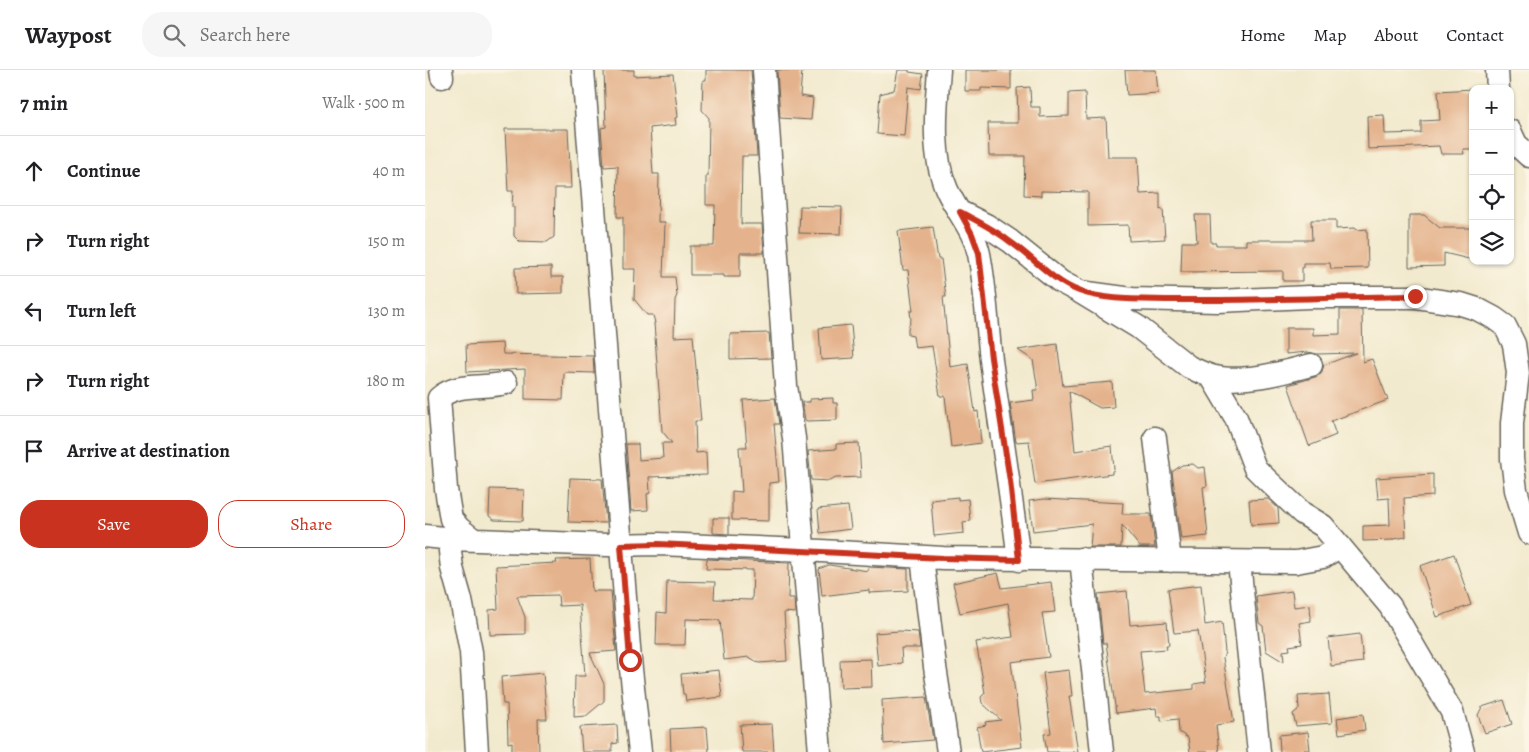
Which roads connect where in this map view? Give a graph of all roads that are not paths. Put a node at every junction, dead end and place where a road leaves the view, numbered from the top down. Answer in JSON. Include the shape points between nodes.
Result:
{"nodes":[{"id":1,"x":583,"y":70,"type":"edge"},
{"id":2,"x":764,"y":70,"type":"edge"},
{"id":3,"x":939,"y":70,"type":"edge"},
{"id":4,"x":1497,"y":70,"type":"edge"},
{"id":5,"x":1498,"y":85,"type":"edge"},
{"id":6,"x":1514,"y":139,"type":"edge"},
{"id":7,"x":1529,"y":156,"type":"edge"},
{"id":8,"x":960,"y":212,"type":"junction"},
{"id":9,"x":1080,"y":292,"type":"junction"},
{"id":10,"x":1311,"y":365,"type":"dead end"},
{"id":11,"x":1211,"y":376,"type":"junction"},
{"id":12,"x":506,"y":382,"type":"dead end"},
{"id":13,"x":425,"y":435,"type":"edge"},
{"id":14,"x":1155,"y":438,"type":"dead end"},
{"id":15,"x":443,"y":451,"type":"junction"},
{"id":16,"x":1529,"y":533,"type":"edge"},
{"id":17,"x":425,"y":536,"type":"edge"},
{"id":18,"x":452,"y":539,"type":"junction"},
{"id":19,"x":474,"y":540,"type":"junction"},
{"id":20,"x":621,"y":545,"type":"junction"},
{"id":21,"x":1341,"y":546,"type":"junction"},
{"id":22,"x":804,"y":550,"type":"junction"},
{"id":23,"x":922,"y":557,"type":"junction"},
{"id":24,"x":1081,"y":559,"type":"junction"},
{"id":25,"x":1019,"y":560,"type":"junction"},
{"id":26,"x":1170,"y":561,"type":"junction"},
{"id":27,"x":1239,"y":562,"type":"junction"},
{"id":28,"x":477,"y":752,"type":"edge"},
{"id":29,"x":640,"y":752,"type":"edge"},
{"id":30,"x":820,"y":752,"type":"edge"},
{"id":31,"x":947,"y":752,"type":"edge"},
{"id":32,"x":1102,"y":752,"type":"edge"},
{"id":33,"x":1259,"y":752,"type":"edge"},
{"id":34,"x":1463,"y":752,"type":"edge"}],
"edges":[{"from":1,"to":20,"type":"street"},
{"from":2,"to":22,"type":"street","via":[[787,386]]},
{"from":3,"to":8,"type":"street","via":[[935,113],[939,167]]},
{"from":4,"to":5,"type":"street"},
{"from":6,"to":7,"type":"street"},
{"from":8,"to":9,"type":"street","via":[[1010,241],[1061,282]]},
{"from":8,"to":25,"type":"street","via":[[979,253]]},
{"from":9,"to":11,"type":"street","via":[[1138,327],[1189,367]]},
{"from":9,"to":16,"type":"street","via":[[1132,299],[1208,300],[1415,296],[1461,304],[1494,318],[1505,326],[1514,344],[1518,373],[1511,423],[1512,459],[1516,490]]},
{"from":10,"to":11,"type":"street","via":[[1243,378]]},
{"from":11,"to":21,"type":"street","via":[[1236,418],[1255,468],[1303,513],[1323,526]]},
{"from":12,"to":15,"type":"street","via":[[496,386],[457,388],[439,398]]},
{"from":13,"to":15,"type":"street"},
{"from":14,"to":26,"type":"street"},
{"from":15,"to":19,"type":"street","via":[[451,519]]},
{"from":17,"to":18,"type":"street"},
{"from":18,"to":19,"type":"street"},
{"from":18,"to":28,"type":"street","via":[[450,551],[471,652]]},
{"from":19,"to":20,"type":"street"},
{"from":20,"to":22,"type":"street"},
{"from":20,"to":29,"type":"street"},
{"from":21,"to":27,"type":"street","via":[[1323,557],[1296,562]]},
{"from":21,"to":34,"type":"street","via":[[1391,606],[1452,712]]},
{"from":22,"to":23,"type":"street"},
{"from":22,"to":30,"type":"street"},
{"from":23,"to":25,"type":"street"},
{"from":23,"to":31,"type":"street"},
{"from":24,"to":25,"type":"street"},
{"from":24,"to":26,"type":"street"},
{"from":24,"to":32,"type":"street"},
{"from":26,"to":27,"type":"street"},
{"from":27,"to":33,"type":"street"}]}
